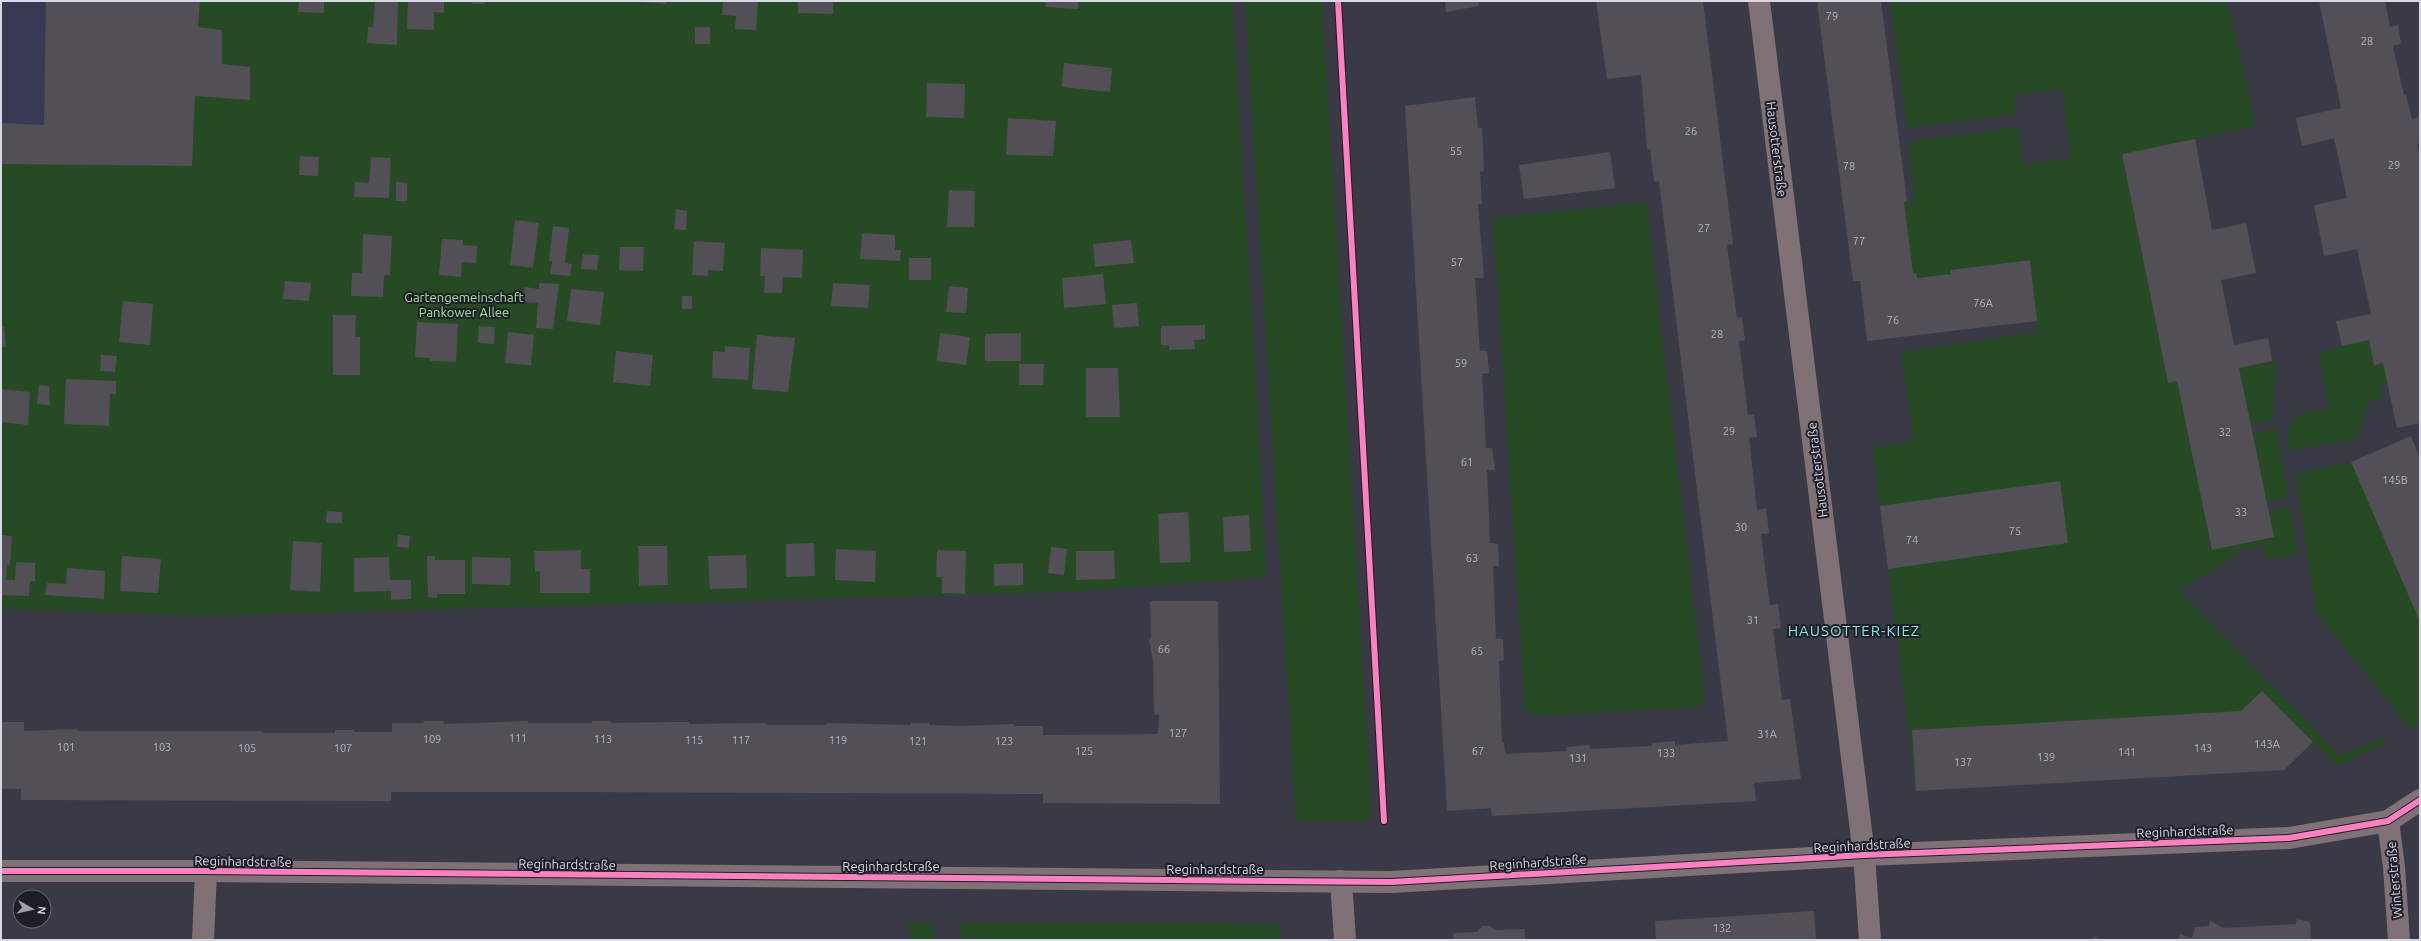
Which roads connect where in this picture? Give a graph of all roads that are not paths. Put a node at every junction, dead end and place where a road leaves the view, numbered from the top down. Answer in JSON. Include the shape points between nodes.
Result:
{"nodes":[{"id":1,"x":1759,"y":1,"type":"edge"},
{"id":2,"x":2420,"y":800,"type":"edge"},
{"id":3,"x":2388,"y":821,"type":"junction"},
{"id":4,"x":1864,"y":855,"type":"junction"},
{"id":5,"x":1,"y":871,"type":"edge"},
{"id":6,"x":206,"y":871,"type":"junction"},
{"id":7,"x":1341,"y":881,"type":"junction"},
{"id":8,"x":203,"y":940,"type":"edge"},
{"id":9,"x":1345,"y":940,"type":"edge"},
{"id":10,"x":1870,"y":940,"type":"edge"},
{"id":11,"x":2399,"y":940,"type":"edge"}],
"edges":[{"from":1,"to":4,"type":"street","name":"Hausotterstraße"},
{"from":2,"to":3,"type":"street","name":"Reginhardstraße"},
{"from":3,"to":4,"type":"street","name":"Reginhardstraße","via":[[2289,838]]},
{"from":3,"to":11,"type":"street","name":"Winterstraße"},
{"from":4,"to":7,"type":"street","name":"Reginhardstraße","via":[[1391,882]]},
{"from":4,"to":10,"type":"street","name":"Hausotterstraße"},
{"from":5,"to":6,"type":"street","name":"Reginhardstraße"},
{"from":6,"to":7,"type":"street","name":"Reginhardstraße"},
{"from":6,"to":8,"type":"street"},
{"from":7,"to":9,"type":"street"}]}
